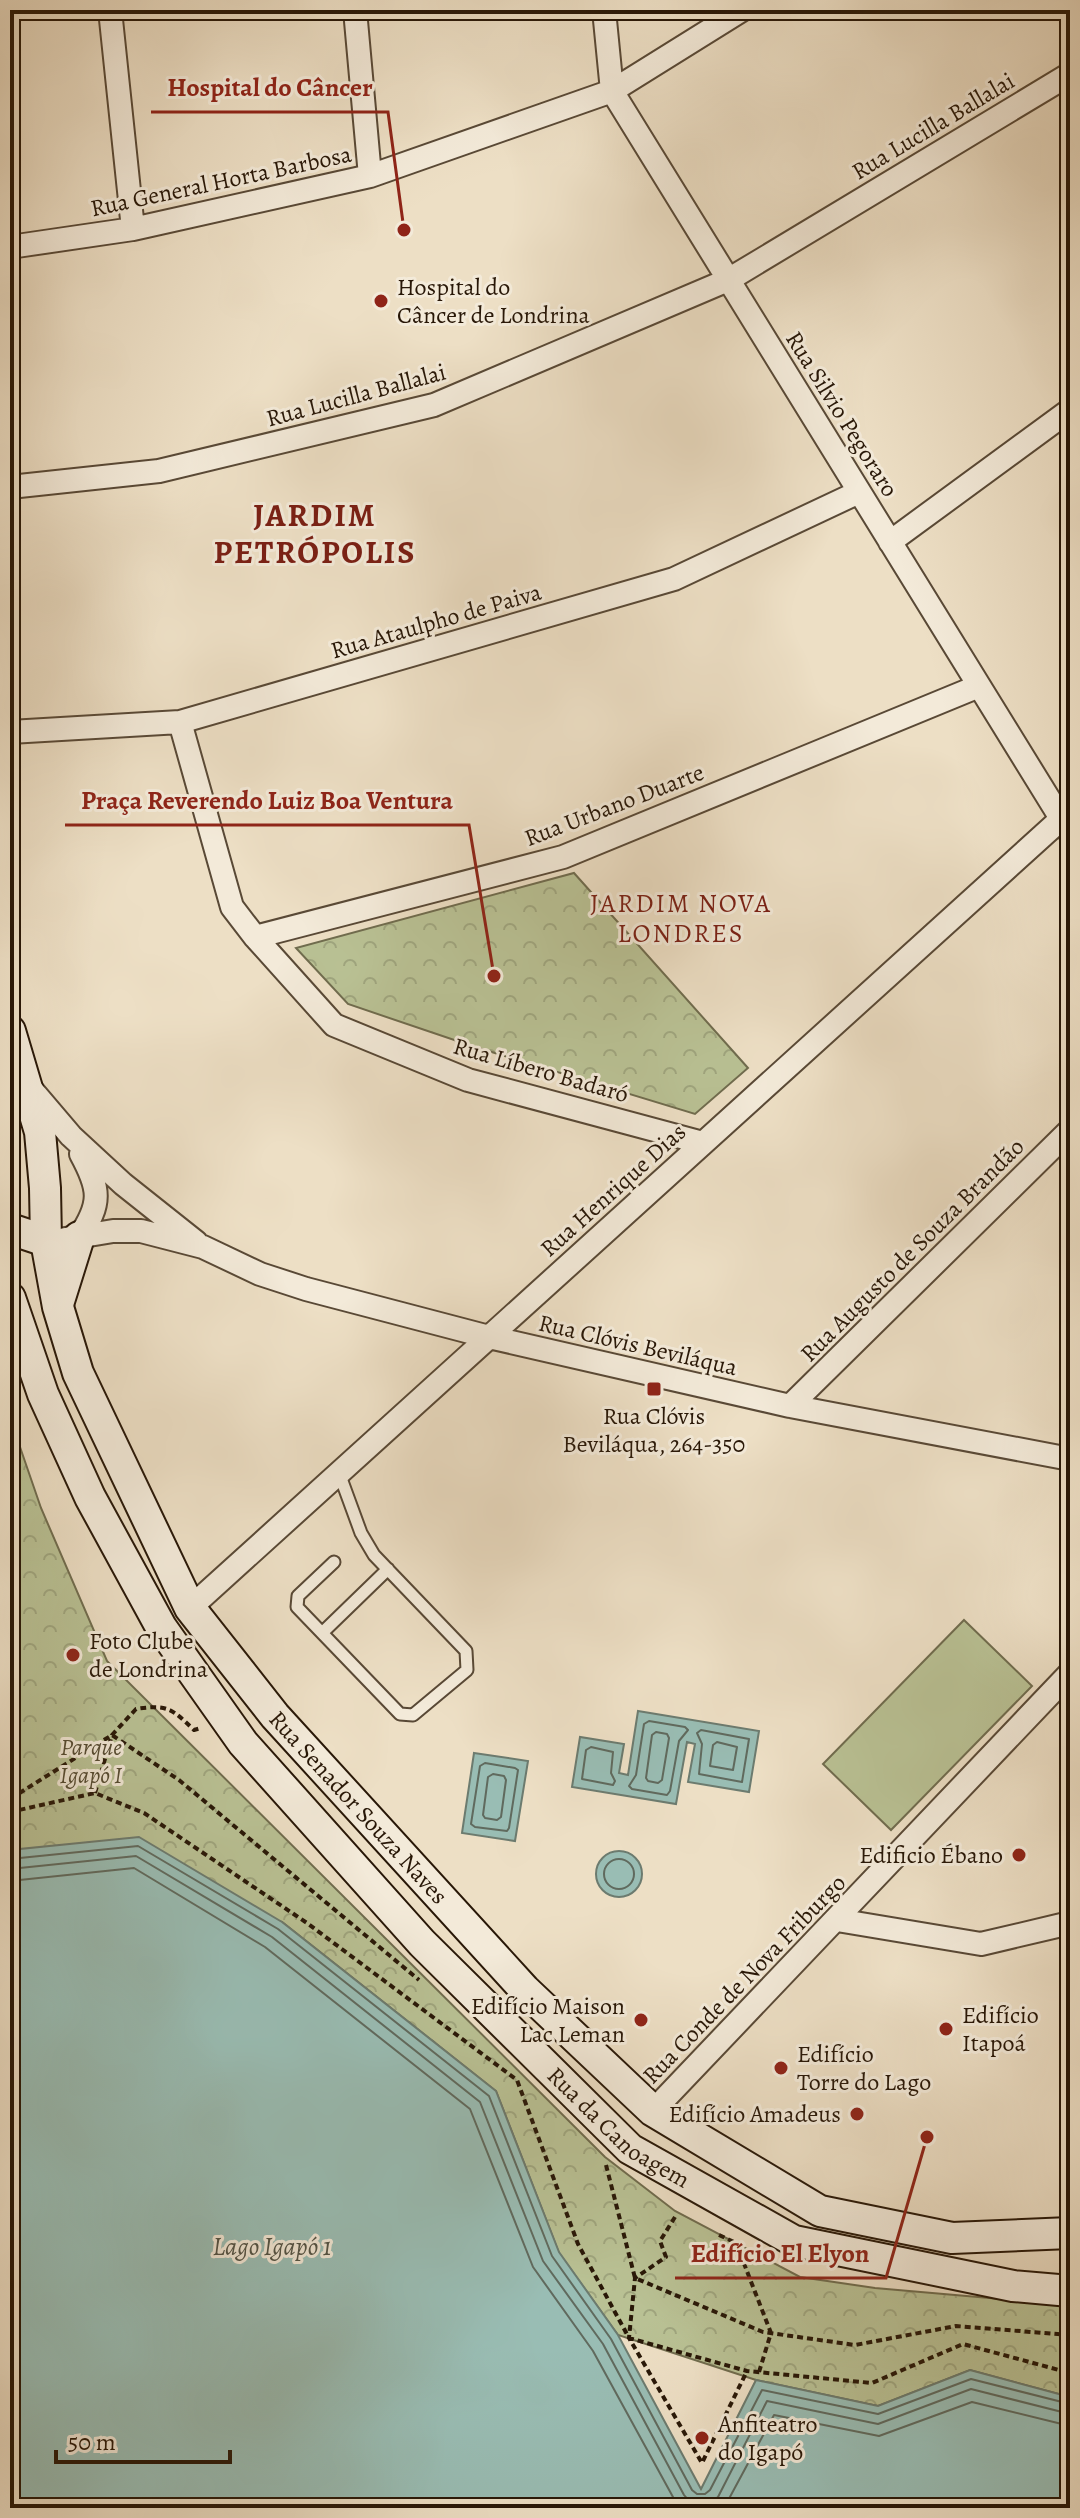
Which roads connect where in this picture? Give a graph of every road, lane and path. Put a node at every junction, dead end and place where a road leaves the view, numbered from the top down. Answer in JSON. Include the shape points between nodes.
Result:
{"nodes":[{"id":1,"x":110,"y":10,"type":"edge"},
{"id":2,"x":355,"y":10,"type":"edge"},
{"id":3,"x":604,"y":10,"type":"edge"},
{"id":4,"x":742,"y":10,"type":"edge"},
{"id":5,"x":1070,"y":74,"type":"edge"},
{"id":6,"x":612,"y":91,"type":"junction"},
{"id":7,"x":370,"y":176,"type":"junction"},
{"id":8,"x":133,"y":229,"type":"junction"},
{"id":9,"x":10,"y":247,"type":"edge"},
{"id":10,"x":728,"y":280,"type":"junction"},
{"id":11,"x":1070,"y":410,"type":"edge"},
{"id":12,"x":10,"y":487,"type":"edge"},
{"id":13,"x":859,"y":492,"type":"junction"},
{"id":14,"x":890,"y":542,"type":"junction"},
{"id":15,"x":979,"y":686,"type":"junction"},
{"id":16,"x":180,"y":722,"type":"junction"},
{"id":17,"x":10,"y":732,"type":"edge"},
{"id":18,"x":1067,"y":821,"type":"edge"},
{"id":19,"x":255,"y":937,"type":"junction"},
{"id":20,"x":10,"y":1031,"type":"edge"},
{"id":21,"x":25,"y":1081,"type":"junction"},
{"id":22,"x":1070,"y":1130,"type":"edge"},
{"id":23,"x":71,"y":1136,"type":"junction"},
{"id":24,"x":703,"y":1143,"type":"junction"},
{"id":25,"x":10,"y":1229,"type":"edge"},
{"id":26,"x":79,"y":1237,"type":"junction"},
{"id":27,"x":46,"y":1241,"type":"junction"},
{"id":28,"x":203,"y":1247,"type":"junction"},
{"id":29,"x":10,"y":1298,"type":"edge"},
{"id":30,"x":58,"y":1307,"type":"junction"},
{"id":31,"x":489,"y":1337,"type":"junction"},
{"id":32,"x":790,"y":1406,"type":"junction"},
{"id":33,"x":1070,"y":1459,"type":"edge"},
{"id":34,"x":339,"y":1473,"type":"junction"},
{"id":35,"x":334,"y":1562,"type":"dead end"},
{"id":36,"x":388,"y":1569,"type":"junction"},
{"id":37,"x":190,"y":1608,"type":"junction"},
{"id":38,"x":322,"y":1633,"type":"junction"},
{"id":39,"x":1070,"y":1673,"type":"edge"},
{"id":40,"x":202,"y":1722,"type":"dead end"},
{"id":41,"x":95,"y":1793,"type":"junction"},
{"id":42,"x":10,"y":1807,"type":"edge"},
{"id":43,"x":837,"y":1920,"type":"junction"},
{"id":44,"x":1070,"y":1923,"type":"edge"},
{"id":45,"x":653,"y":2111,"type":"junction"},
{"id":46,"x":675,"y":2217,"type":"dead end"},
{"id":47,"x":1070,"y":2233,"type":"edge"},
{"id":48,"x":719,"y":2235,"type":"dead end"},
{"id":49,"x":1070,"y":2291,"type":"edge"},
{"id":50,"x":629,"y":2338,"type":"junction"},
{"id":51,"x":747,"y":2371,"type":"junction"},
{"id":52,"x":759,"y":2372,"type":"junction"},
{"id":53,"x":1070,"y":2373,"type":"edge"}],
"edges":[{"from":1,"to":8,"type":"street"},
{"from":2,"to":7,"type":"street"},
{"from":3,"to":6,"type":"street","name":"Rua Silvio Pegoraro"},
{"from":4,"to":6,"type":"street","name":"Rua General Horta Barbosa"},
{"from":5,"to":10,"type":"street","name":"Rua Lucilla Ballalai"},
{"from":6,"to":7,"type":"street","name":"Rua General Horta Barbosa"},
{"from":6,"to":10,"type":"street","name":"Rua Silvio Pegoraro"},
{"from":7,"to":8,"type":"street","name":"Rua General Horta Barbosa"},
{"from":8,"to":9,"type":"street","name":"Rua General Horta Barbosa"},
{"from":10,"to":12,"type":"street","name":"Rua Lucilla Ballalai","via":[[434,405],[159,471]]},
{"from":10,"to":13,"type":"street","name":"Rua Silvio Pegoraro"},
{"from":11,"to":14,"type":"street"},
{"from":13,"to":14,"type":"street","name":"Rua Silvio Pegoraro"},
{"from":13,"to":16,"type":"street","name":"Rua Ataulpho de Paiva","via":[[674,579]]},
{"from":14,"to":15,"type":"street","name":"Rua Silvio Pegoraro"},
{"from":15,"to":18,"type":"street","name":"Rua Silvio Pegoraro"},
{"from":15,"to":19,"type":"street","name":"Rua Urbano Duarte","via":[[563,857]]},
{"from":16,"to":17,"type":"street","name":"Rua Ataulpho de Paiva"},
{"from":16,"to":19,"type":"street","name":"Rua Líbero Badaró","via":[[232,907]]},
{"from":18,"to":24,"type":"street","name":"Rua Henrique Dias"},
{"from":19,"to":24,"type":"street","name":"Rua Líbero Badaró","via":[[334,1025],[468,1080]]},
{"from":20,"to":21,"type":"main road","name":"Rua Senador Souza Naves"},
{"from":21,"to":23,"type":"street","name":"Rua Clóvis Beviláqua"},
{"from":21,"to":27,"type":"main road","name":"Rua Senador Souza Naves","via":[[40,1132]]},
{"from":22,"to":32,"type":"street","name":"Rua Augusto de Souza Brandão"},
{"from":23,"to":26,"type":"street","via":[[94,1179],[97,1201]]},
{"from":23,"to":28,"type":"street","name":"Rua Clóvis Beviláqua"},
{"from":24,"to":31,"type":"street","name":"Rua Henrique Dias"},
{"from":25,"to":27,"type":"main road"},
{"from":26,"to":27,"type":"street","name":"Rua Clóvis Beviláqua"},
{"from":26,"to":28,"type":"street","name":"Rua Clóvis Beviláqua","via":[[141,1231]]},
{"from":26,"to":30,"type":"main road"},
{"from":27,"to":30,"type":"main road","name":"Rua Senador Souza Naves"},
{"from":28,"to":31,"type":"street","name":"Rua Clóvis Beviláqua","via":[[306,1289]]},
{"from":29,"to":49,"type":"main road","name":"Rua da Canoagem","via":[[43,1394],[90,1497],[161,1627],[243,1743],[422,1943],[630,2149],[794,2241],[1013,2286]]},
{"from":30,"to":37,"type":"main road","name":"Rua Senador Souza Naves","via":[[78,1373]]},
{"from":31,"to":32,"type":"street","name":"Rua Clóvis Beviláqua"},
{"from":31,"to":34,"type":"street","name":"Rua Henrique Dias"},
{"from":32,"to":33,"type":"street","name":"Rua Clóvis Beviláqua"},
{"from":34,"to":36,"type":"lane","via":[[361,1533]]},
{"from":34,"to":37,"type":"street","name":"Rua Henrique Dias"},
{"from":35,"to":38,"type":"lane","via":[[296,1602]]},
{"from":36,"to":38,"type":"lane"},
{"from":36,"to":38,"type":"lane","via":[[466,1651],[467,1670],[413,1715],[400,1714]]},
{"from":37,"to":45,"type":"main road","name":"Rua Senador Souza Naves","via":[[275,1716],[525,1990]]},
{"from":39,"to":43,"type":"street","name":"Rua Conde de Nova Friburgo"},
{"from":40,"to":41,"type":"path","via":[[194,1730],[174,1711],[136,1709],[112,1735]]},
{"from":41,"to":42,"type":"path","via":[[19,1810]]},
{"from":41,"to":50,"type":"path","via":[[144,1813],[307,1923],[517,2080],[578,2244]]},
{"from":43,"to":44,"type":"street","via":[[981,1944]]},
{"from":43,"to":45,"type":"street","name":"Rua Conde de Nova Friburgo"},
{"from":45,"to":47,"type":"main road","name":"Rua Senador Souza Naves","via":[[820,2211],[952,2238]]},
{"from":46,"to":50,"type":"path","via":[[660,2241],[666,2257],[635,2278]]},
{"from":48,"to":52,"type":"path","via":[[736,2243],[771,2333]]},
{"from":50,"to":51,"type":"path"},
{"from":50,"to":51,"type":"path","via":[[702,2463]]},
{"from":51,"to":52,"type":"path"},
{"from":52,"to":53,"type":"path","via":[[872,2383],[963,2344]]}]}
